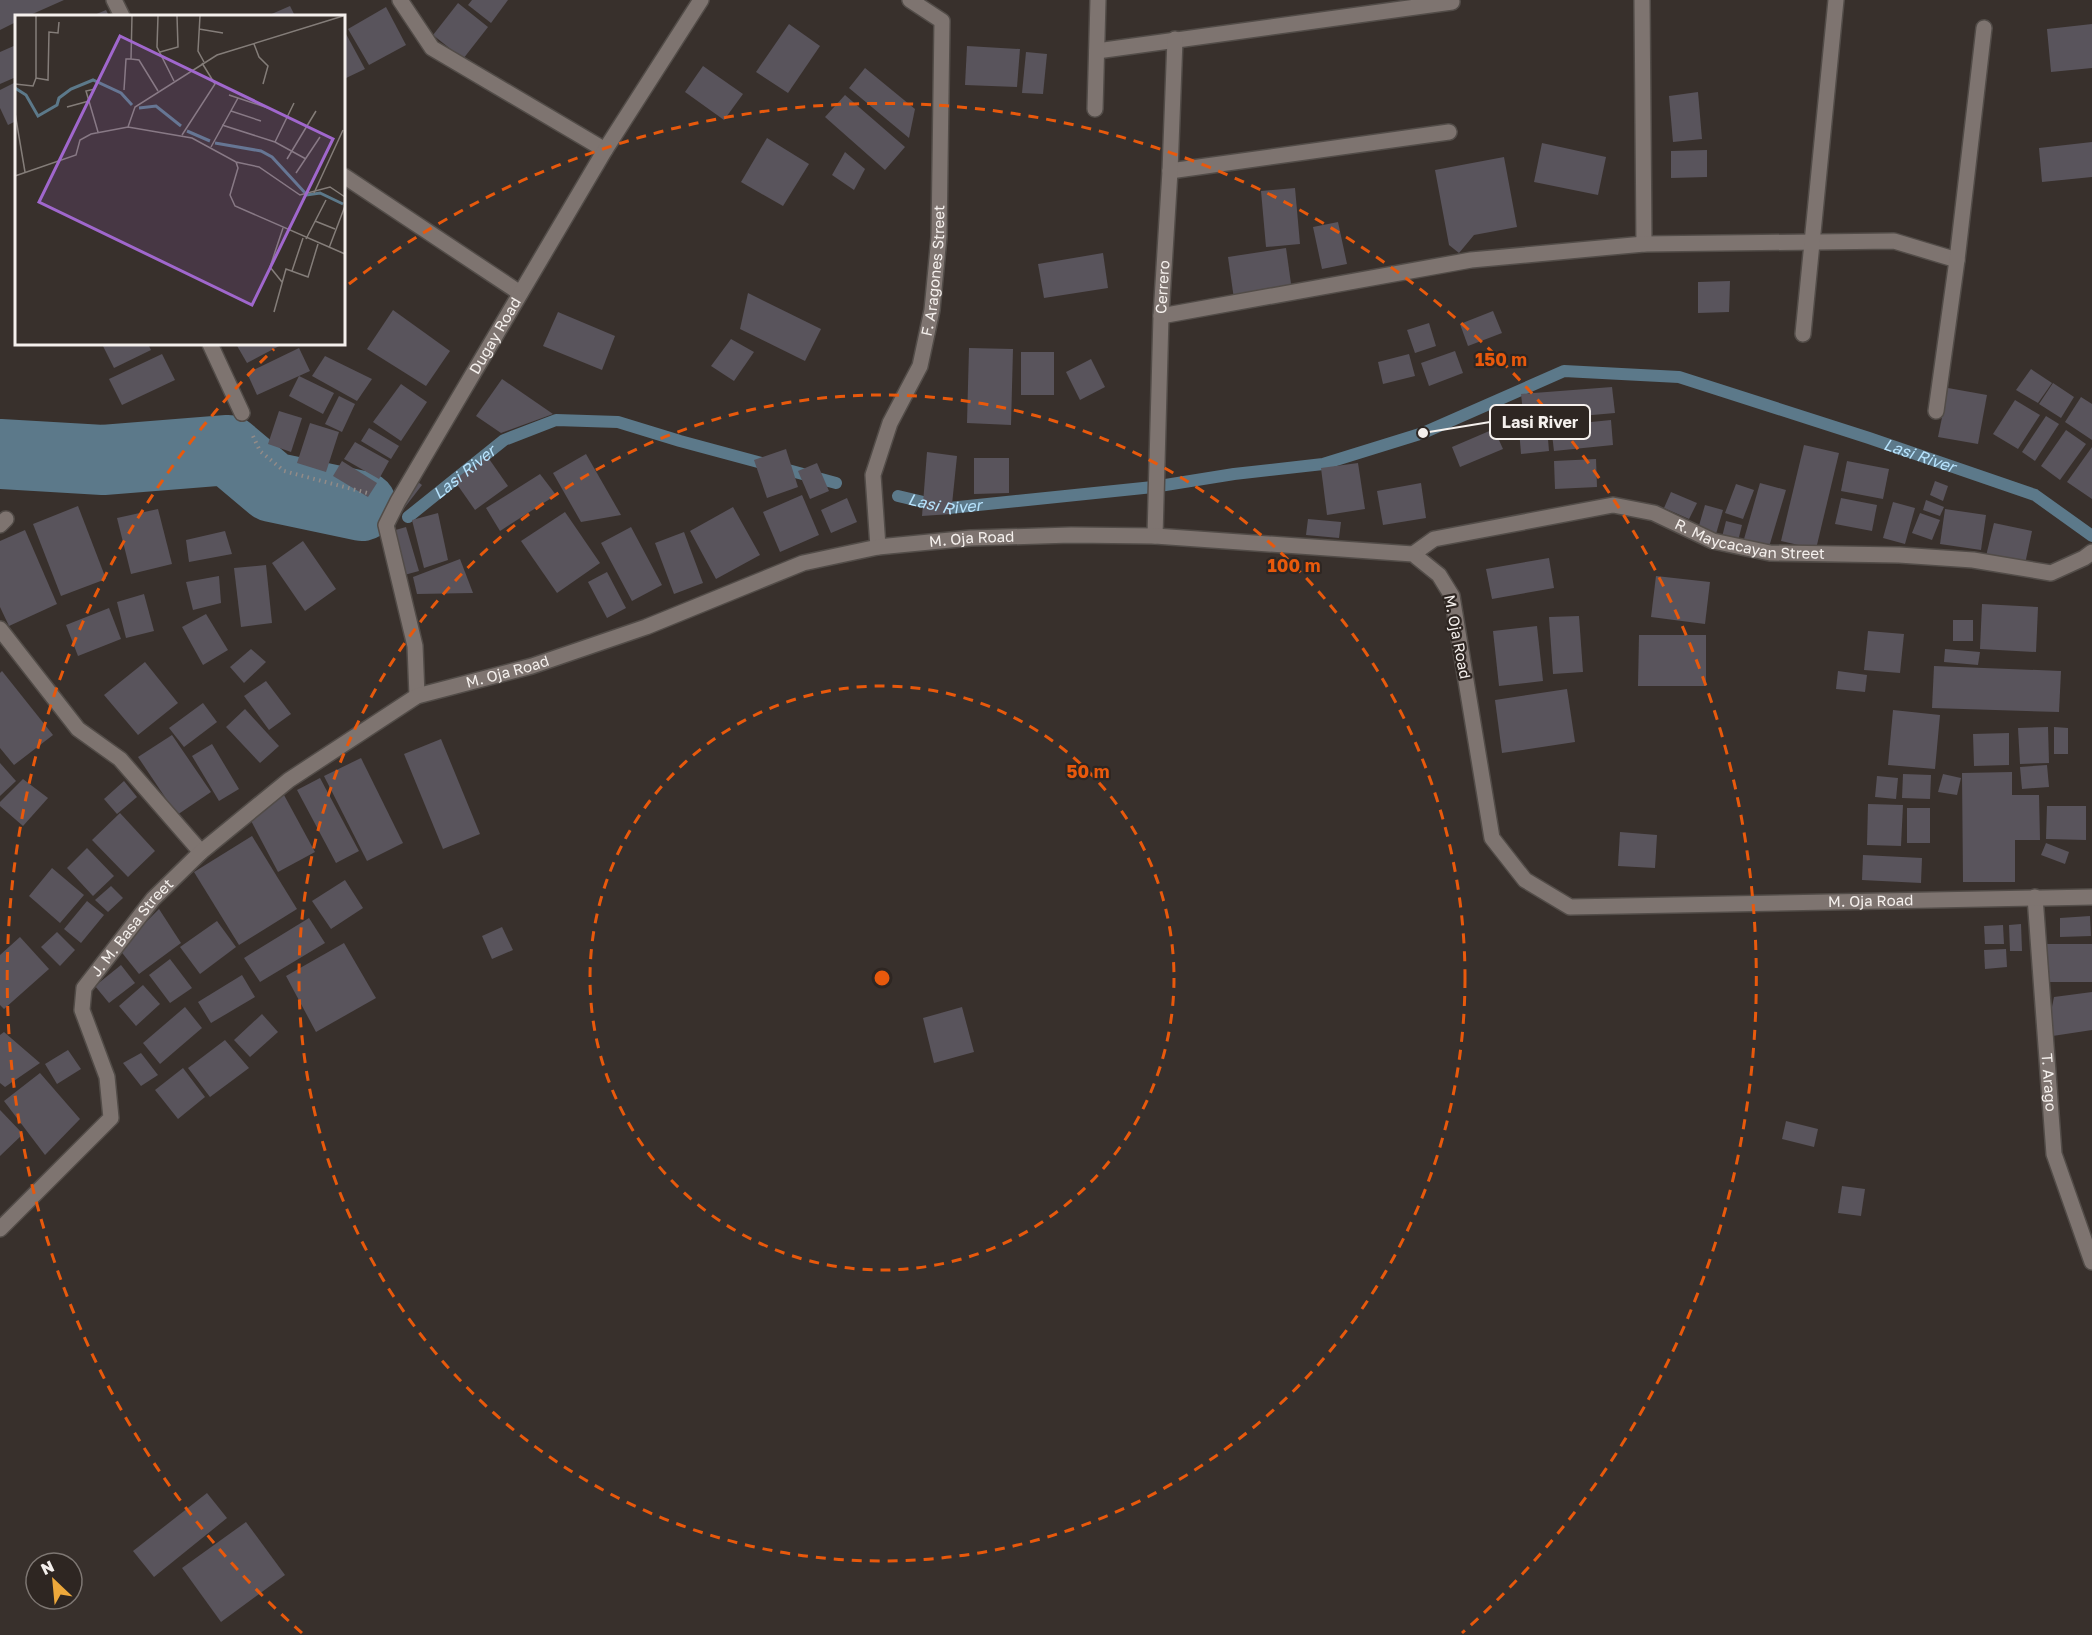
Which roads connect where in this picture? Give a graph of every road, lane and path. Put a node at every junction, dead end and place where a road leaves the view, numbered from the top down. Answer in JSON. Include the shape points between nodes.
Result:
{"nodes":[{"id":1,"x":114,"y":0,"type":"edge"},
{"id":2,"x":400,"y":0,"type":"edge"},
{"id":3,"x":701,"y":0,"type":"edge"},
{"id":4,"x":910,"y":0,"type":"edge"},
{"id":5,"x":1098,"y":0,"type":"edge"},
{"id":6,"x":1642,"y":0,"type":"edge"},
{"id":7,"x":1836,"y":0,"type":"edge"},
{"id":8,"x":1452,"y":2,"type":"dead end"},
{"id":9,"x":122,"y":15,"type":"edge"},
{"id":10,"x":1984,"y":28,"type":"dead end"},
{"id":11,"x":1175,"y":39,"type":"junction"},
{"id":12,"x":1097,"y":51,"type":"junction"},
{"id":13,"x":1095,"y":109,"type":"dead end"},
{"id":14,"x":1449,"y":132,"type":"dead end"},
{"id":15,"x":605,"y":150,"type":"junction"},
{"id":16,"x":1170,"y":171,"type":"junction"},
{"id":17,"x":345,"y":177,"type":"edge"},
{"id":18,"x":1813,"y":242,"type":"junction"},
{"id":19,"x":1644,"y":244,"type":"junction"},
{"id":20,"x":1957,"y":260,"type":"junction"},
{"id":21,"x":520,"y":293,"type":"junction"},
{"id":22,"x":1161,"y":316,"type":"junction"},
{"id":23,"x":1803,"y":334,"type":"dead end"},
{"id":24,"x":210,"y":345,"type":"edge"},
{"id":25,"x":1936,"y":411,"type":"dead end"},
{"id":26,"x":242,"y":413,"type":"joint"},
{"id":27,"x":395,"y":506,"type":"junction"},
{"id":28,"x":1155,"y":536,"type":"junction"},
{"id":29,"x":878,"y":547,"type":"junction"},
{"id":30,"x":1413,"y":555,"type":"junction"},
{"id":31,"x":2088,"y":555,"type":"edge"},
{"id":32,"x":3,"y":639,"type":"edge"},
{"id":33,"x":417,"y":696,"type":"junction"},
{"id":34,"x":201,"y":852,"type":"junction"},
{"id":35,"x":2036,"y":897,"type":"junction"},
{"id":36,"x":2092,"y":897,"type":"edge"},
{"id":37,"x":0,"y":1229,"type":"edge"},
{"id":38,"x":2092,"y":1262,"type":"edge"}],
"edges":[{"from":1,"to":9,"type":"street"},
{"from":2,"to":15,"type":"street","via":[[432,48]]},
{"from":3,"to":15,"type":"street","name":"Dugay Road"},
{"from":4,"to":29,"type":"street","name":"F. Aragones Street","via":[[942,21],[939,237],[932,310],[920,366],[890,423],[873,475]]},
{"from":5,"to":12,"type":"street"},
{"from":6,"to":19,"type":"street"},
{"from":7,"to":18,"type":"street"},
{"from":8,"to":11,"type":"street"},
{"from":10,"to":20,"type":"street"},
{"from":11,"to":12,"type":"street"},
{"from":11,"to":16,"type":"street","name":"Cerrero"},
{"from":12,"to":13,"type":"street"},
{"from":14,"to":16,"type":"street"},
{"from":15,"to":21,"type":"street","name":"Dugay Road"},
{"from":16,"to":22,"type":"street","name":"Cerrero"},
{"from":17,"to":21,"type":"street"},
{"from":18,"to":19,"type":"street"},
{"from":18,"to":20,"type":"street","via":[[1894,241]]},
{"from":18,"to":23,"type":"street"},
{"from":19,"to":22,"type":"street","via":[[1471,260]]},
{"from":20,"to":25,"type":"street"},
{"from":21,"to":27,"type":"street","name":"Dugay Road"},
{"from":22,"to":28,"type":"street","name":"Cerrero"},
{"from":24,"to":26,"type":"street"},
{"from":26,"to":27,"type":"path","via":[[260,451],[284,471]]},
{"from":27,"to":33,"type":"street","name":"Dugay Road","via":[[386,525],[415,646]]},
{"from":28,"to":29,"type":"street","name":"M. Oja Road","via":[[971,538]]},
{"from":28,"to":30,"type":"street","name":"M. Oja Road"},
{"from":29,"to":33,"type":"street","name":"M. Oja Road","via":[[803,563],[646,627],[532,666]]},
{"from":30,"to":31,"type":"street","name":"R. Maycacayan Street","via":[[1434,538],[1613,505],[1654,513],[1713,541],[1770,553],[1973,560],[2051,573]]},
{"from":30,"to":35,"type":"street","name":"M. Oja Road","via":[[1439,575],[1452,596],[1492,838],[1525,880],[1570,907]]},
{"from":32,"to":34,"type":"street","via":[[78,729],[120,759]]},
{"from":33,"to":34,"type":"street","name":"J. M. Basa Street","via":[[289,780]]},
{"from":34,"to":37,"type":"street","name":"J. M. Basa Street","via":[[153,899],[84,988],[82,1010],[107,1077],[111,1118]]},
{"from":35,"to":36,"type":"street","name":"M. Oja Road"},
{"from":35,"to":38,"type":"street","name":"T. Arago","via":[[2054,1154]]}]}
